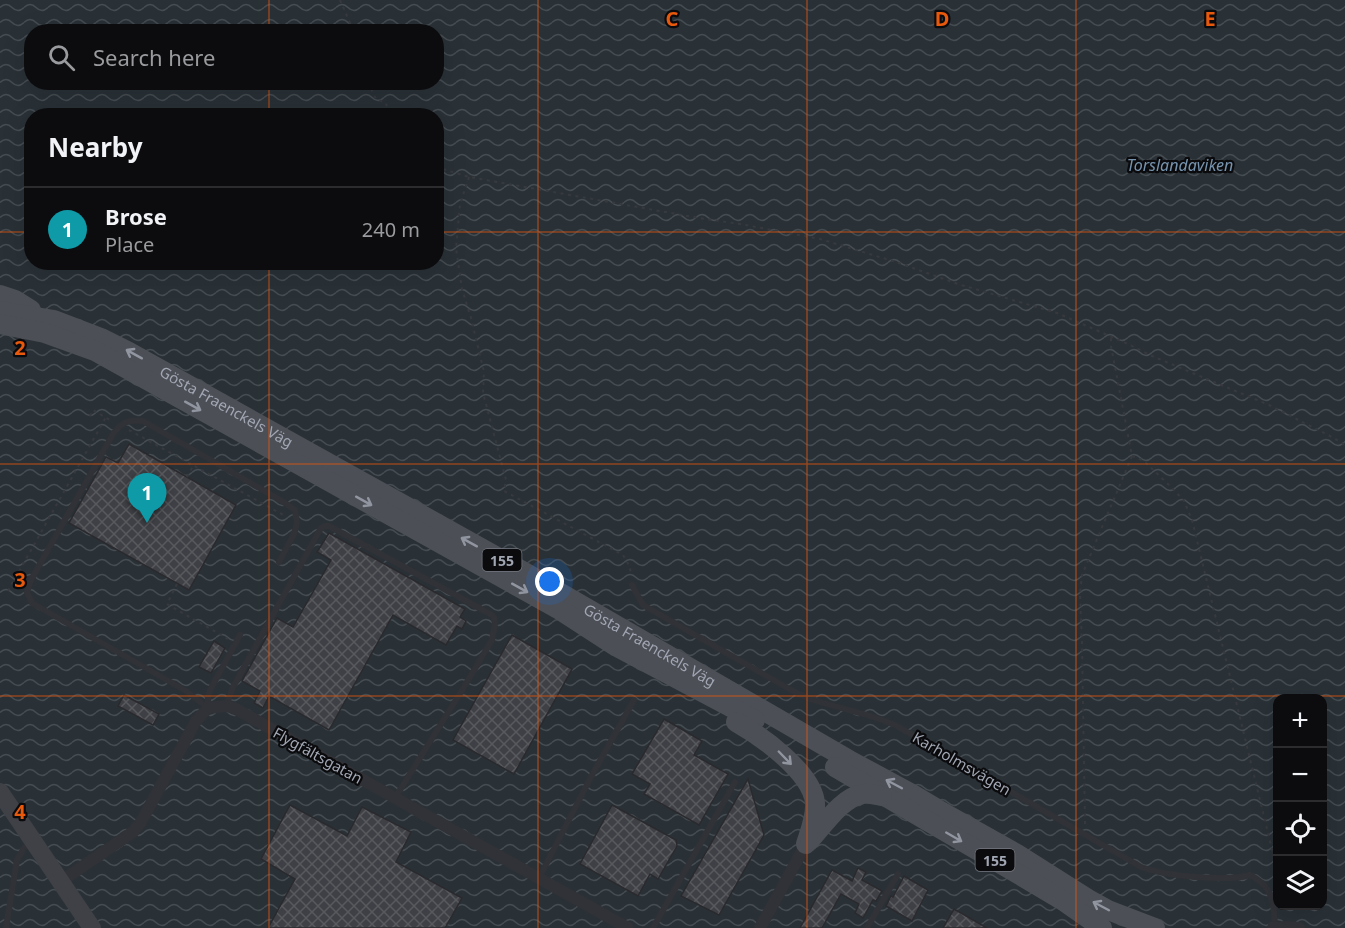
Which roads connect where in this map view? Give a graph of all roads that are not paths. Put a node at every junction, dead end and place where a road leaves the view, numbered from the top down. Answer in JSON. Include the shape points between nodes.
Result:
{"nodes":[{"id":1,"x":0,"y":295,"type":"edge"},
{"id":2,"x":0,"y":311,"type":"edge"},
{"id":3,"x":44,"y":317,"type":"junction"},
{"id":4,"x":0,"y":324,"type":"edge"},
{"id":5,"x":279,"y":562,"type":"dead end"},
{"id":6,"x":632,"y":585,"type":"road end"},
{"id":7,"x":240,"y":635,"type":"dead end"},
{"id":8,"x":688,"y":686,"type":"junction"},
{"id":9,"x":634,"y":700,"type":"dead end"},
{"id":10,"x":226,"y":706,"type":"junction"},
{"id":11,"x":208,"y":708,"type":"junction"},
{"id":12,"x":735,"y":782,"type":"dead end"},
{"id":13,"x":0,"y":792,"type":"edge"},
{"id":14,"x":886,"y":796,"type":"junction"},
{"id":15,"x":395,"y":798,"type":"junction"},
{"id":16,"x":33,"y":841,"type":"junction"},
{"id":17,"x":806,"y":844,"type":"junction"},
{"id":18,"x":898,"y":874,"type":"dead end"},
{"id":19,"x":538,"y":878,"type":"junction"},
{"id":20,"x":60,"y":882,"type":"junction"},
{"id":21,"x":6,"y":928,"type":"edge"},
{"id":22,"x":92,"y":928,"type":"edge"},
{"id":23,"x":628,"y":928,"type":"edge"},
{"id":24,"x":653,"y":928,"type":"edge"},
{"id":25,"x":760,"y":928,"type":"edge"},
{"id":26,"x":867,"y":928,"type":"edge"},
{"id":27,"x":1102,"y":928,"type":"edge"},
{"id":28,"x":1155,"y":928,"type":"edge"},
{"id":29,"x":1274,"y":928,"type":"edge"},
{"id":30,"x":1299,"y":928,"type":"edge"}],
"edges":[{"from":1,"to":3,"type":"main road","name":"Gösta Fraenckels Väg","number":"155"},
{"from":2,"to":3,"type":"main road","name":"Gösta Fraenckels Väg","number":"155"},
{"from":28,"to":3,"type":"main road","name":"Gösta Fraenckels Väg","number":"155","one_way":true,"via":[[1088,899],[1017,854],[526,573],[129,352]]},
{"from":4,"to":8,"type":"main road","name":"Gösta Fraenckels Väg","number":"155","one_way":true,"via":[[45,333],[95,351],[560,610]]},
{"from":5,"to":11,"type":"lane","via":[[294,534],[295,510],[143,421],[133,419],[119,425],[31,580],[27,592],[32,603],[186,691]]},
{"from":6,"to":29,"type":"lane","name":"Karholmsvägen","via":[[643,604],[791,690],[811,700],[897,726],[1126,859],[1170,874],[1240,878],[1250,874],[1269,891]]},
{"from":7,"to":11,"type":"lane","via":[[210,690]]},
{"from":8,"to":14,"type":"main road","name":"Gösta Fraenckels Väg","number":"155"},
{"from":8,"to":17,"type":"main road","one_way":true,"via":[[706,703],[784,755],[804,779],[813,795],[815,811]]},
{"from":9,"to":19,"type":"lane"},
{"from":10,"to":11,"type":"street"},
{"from":10,"to":15,"type":"street","name":"Flygfältsgatan"},
{"from":10,"to":15,"type":"lane","via":[[321,528],[329,526],[495,618],[492,640]]},
{"from":11,"to":20,"type":"street","via":[[196,722],[133,832]]},
{"from":12,"to":24,"type":"lane"},
{"from":13,"to":16,"type":"street"},
{"from":14,"to":17,"type":"main road","via":[[863,794],[848,800]]},
{"from":14,"to":27,"type":"main road","name":"Gösta Fraenckels Väg","number":"155","one_way":true},
{"from":15,"to":19,"type":"street","name":"Flygfältsgatan"},
{"from":16,"to":20,"type":"street"},
{"from":16,"to":21,"type":"lane","via":[[16,860]]},
{"from":17,"to":25,"type":"street"},
{"from":18,"to":26,"type":"lane"},
{"from":19,"to":23,"type":"street","name":"Flygfältsgatan"},
{"from":20,"to":22,"type":"street"},
{"from":29,"to":30,"type":"street"}]}
